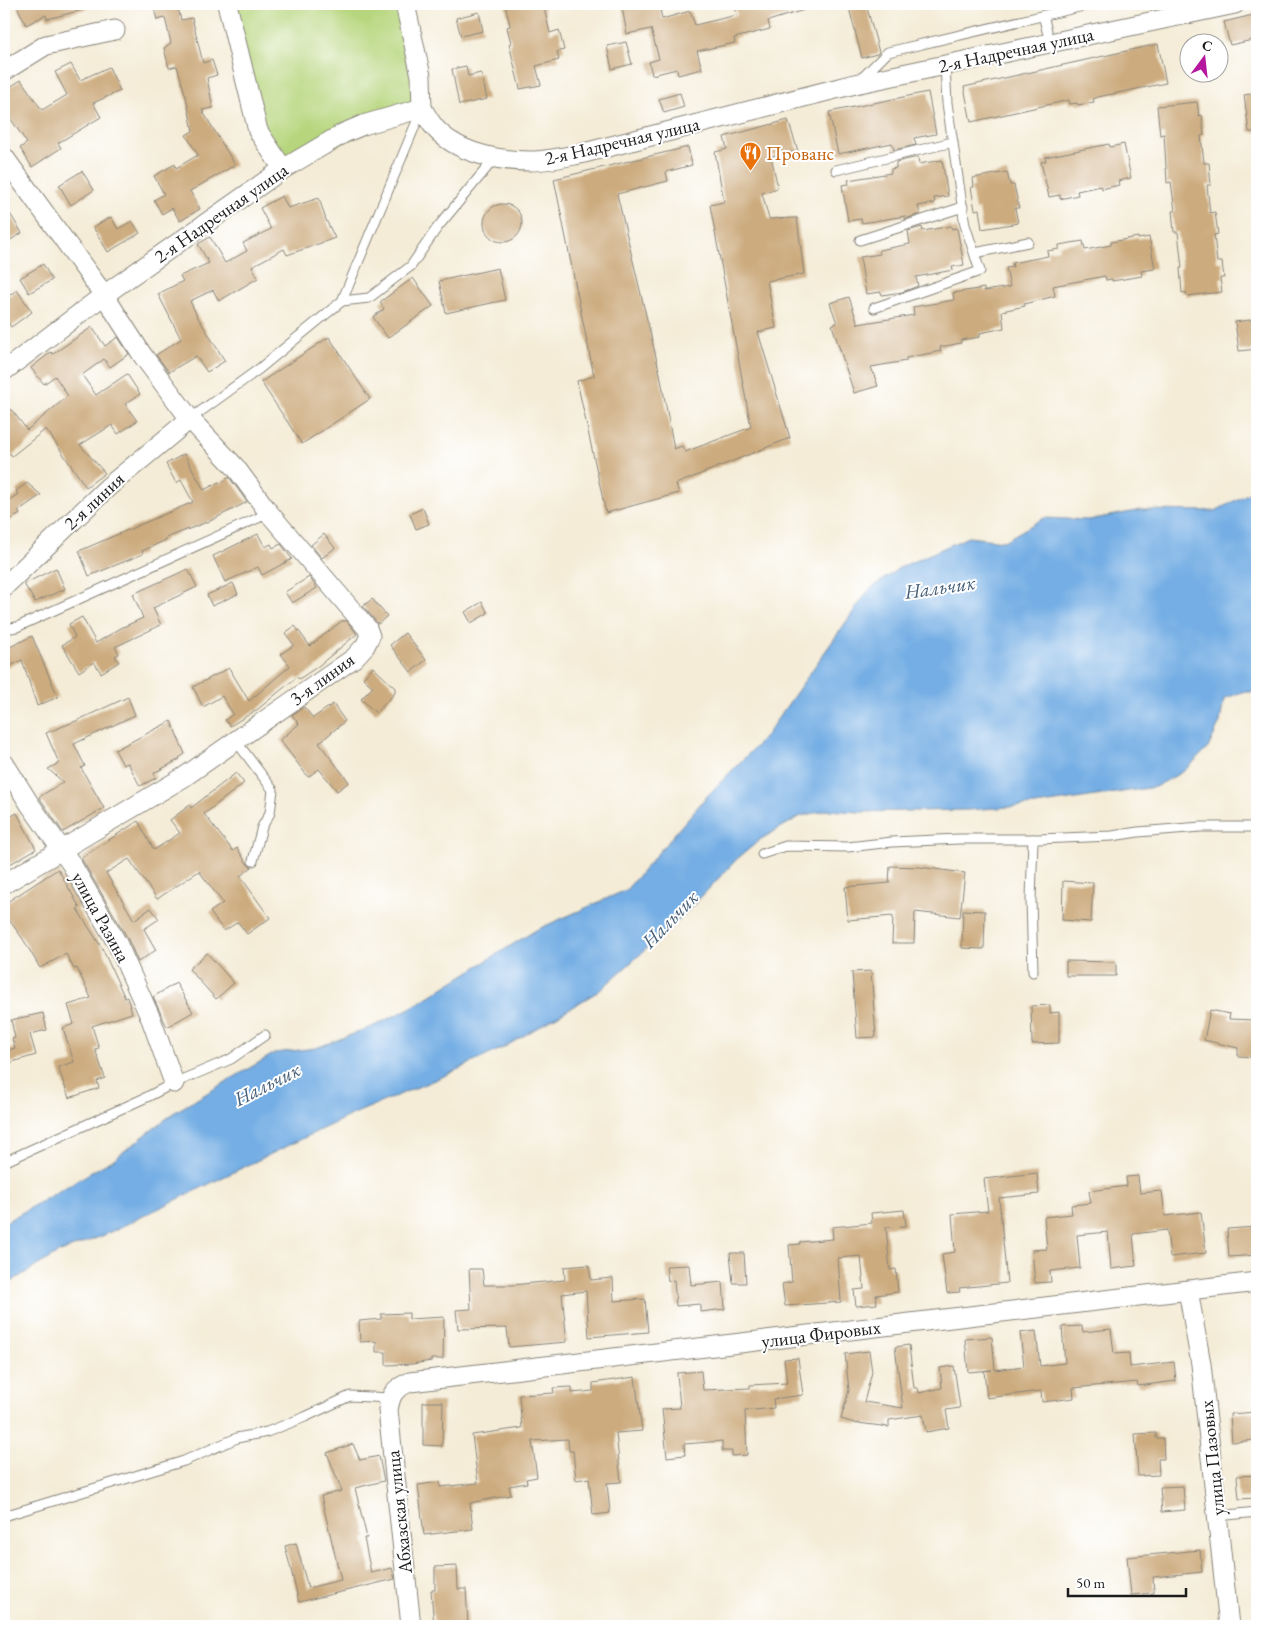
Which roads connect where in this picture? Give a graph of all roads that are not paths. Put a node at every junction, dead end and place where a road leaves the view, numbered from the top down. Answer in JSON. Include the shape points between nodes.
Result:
{"nodes":[{"id":1,"x":226,"y":4,"type":"edge"},
{"id":2,"x":405,"y":4,"type":"edge"},
{"id":3,"x":1092,"y":4,"type":"edge"},
{"id":4,"x":1235,"y":4,"type":"edge"},
{"id":5,"x":1214,"y":6,"type":"edge"},
{"id":6,"x":1043,"y":15,"type":"junction"},
{"id":7,"x":116,"y":30,"type":"dead end"},
{"id":8,"x":1050,"y":43,"type":"junction"},
{"id":9,"x":945,"y":65,"type":"junction"},
{"id":10,"x":4,"y":71,"type":"edge"},
{"id":11,"x":855,"y":84,"type":"junction"},
{"id":12,"x":422,"y":108,"type":"junction"},
{"id":13,"x":953,"y":142,"type":"junction"},
{"id":14,"x":4,"y":157,"type":"edge"},
{"id":15,"x":495,"y":158,"type":"junction"},
{"id":16,"x":283,"y":169,"type":"junction"},
{"id":17,"x":836,"y":170,"type":"dead end"},
{"id":18,"x":963,"y":206,"type":"junction"},
{"id":19,"x":860,"y":240,"type":"dead end"},
{"id":20,"x":1028,"y":242,"type":"dead end"},
{"id":21,"x":975,"y":254,"type":"junction"},
{"id":22,"x":104,"y":295,"type":"junction"},
{"id":23,"x":342,"y":301,"type":"junction"},
{"id":24,"x":874,"y":308,"type":"dead end"},
{"id":25,"x":4,"y":371,"type":"edge"},
{"id":26,"x":190,"y":419,"type":"junction"},
{"id":27,"x":269,"y":513,"type":"junction"},
{"id":28,"x":4,"y":588,"type":"edge"},
{"id":29,"x":4,"y":629,"type":"edge"},
{"id":30,"x":236,"y":741,"type":"junction"},
{"id":31,"x":4,"y":763,"type":"edge"},
{"id":32,"x":1257,"y":827,"type":"edge"},
{"id":33,"x":1033,"y":839,"type":"junction"},
{"id":34,"x":62,"y":849,"type":"junction"},
{"id":35,"x":762,"y":854,"type":"dead end"},
{"id":36,"x":253,"y":861,"type":"dead end"},
{"id":37,"x":4,"y":884,"type":"edge"},
{"id":38,"x":1033,"y":972,"type":"dead end"},
{"id":39,"x":265,"y":1035,"type":"dead end"},
{"id":40,"x":174,"y":1083,"type":"junction"},
{"id":41,"x":4,"y":1162,"type":"edge"},
{"id":42,"x":1257,"y":1282,"type":"edge"},
{"id":43,"x":1188,"y":1290,"type":"junction"},
{"id":44,"x":390,"y":1398,"type":"junction"},
{"id":45,"x":1257,"y":1512,"type":"edge"},
{"id":46,"x":4,"y":1516,"type":"edge"},
{"id":47,"x":1218,"y":1516,"type":"junction"},
{"id":48,"x":411,"y":1626,"type":"edge"},
{"id":49,"x":1229,"y":1626,"type":"edge"}],
"edges":[{"from":1,"to":16,"type":"street","via":[[258,131]]},
{"from":2,"to":12,"type":"street","via":[[421,76]]},
{"from":3,"to":6,"type":"lane"},
{"from":4,"to":5,"type":"street","name":"2-я Надречная улица"},
{"from":5,"to":8,"type":"street","name":"2-я Надречная улица"},
{"from":6,"to":8,"type":"lane"},
{"from":6,"to":11,"type":"lane","via":[[888,52]]},
{"from":7,"to":10,"type":"street","via":[[46,45]]},
{"from":8,"to":9,"type":"street","name":"2-я Надречная улица"},
{"from":9,"to":11,"type":"street","name":"2-я Надречная улица"},
{"from":9,"to":13,"type":"lane"},
{"from":11,"to":15,"type":"street","name":"2-я Надречная улица","via":[[580,154],[532,161]]},
{"from":12,"to":15,"type":"street","name":"2-я Надречная улица","via":[[434,127],[451,142]]},
{"from":12,"to":16,"type":"street","name":"2-я Надречная улица","via":[[344,133]]},
{"from":12,"to":23,"type":"lane"},
{"from":13,"to":17,"type":"lane"},
{"from":13,"to":18,"type":"lane"},
{"from":14,"to":22,"type":"street","name":"3-я линия"},
{"from":15,"to":23,"type":"lane","via":[[437,228],[412,266],[369,298]]},
{"from":16,"to":22,"type":"street","name":"2-я Надречная улица"},
{"from":18,"to":19,"type":"lane"},
{"from":18,"to":21,"type":"lane","via":[[965,225]]},
{"from":20,"to":21,"type":"lane"},
{"from":21,"to":24,"type":"lane","via":[[980,271]]},
{"from":22,"to":25,"type":"street","name":"2-я Надречная улица"},
{"from":22,"to":26,"type":"street","name":"3-я линия","via":[[143,356]]},
{"from":23,"to":26,"type":"lane"},
{"from":26,"to":27,"type":"street","name":"3-я линия","via":[[236,468]]},
{"from":26,"to":28,"type":"street","name":"2-я линия","via":[[108,486]]},
{"from":27,"to":29,"type":"lane","via":[[17,627]]},
{"from":27,"to":30,"type":"street","name":"3-я линия","via":[[370,636],[366,646],[354,658]]},
{"from":30,"to":34,"type":"street","name":"3-я линия","via":[[184,777]]},
{"from":30,"to":36,"type":"lane","via":[[273,790],[270,814],[262,827]]},
{"from":31,"to":34,"type":"street","name":"улица Разина"},
{"from":32,"to":33,"type":"lane"},
{"from":33,"to":35,"type":"lane","via":[[959,839],[848,847],[786,846]]},
{"from":33,"to":38,"type":"lane"},
{"from":34,"to":37,"type":"street","name":"3-я линия"},
{"from":34,"to":40,"type":"street","name":"улица Разина","via":[[128,966]]},
{"from":39,"to":40,"type":"lane","via":[[231,1059]]},
{"from":40,"to":41,"type":"lane"},
{"from":42,"to":43,"type":"street","name":"улица Фировых"},
{"from":43,"to":44,"type":"street","name":"улица Фировых","via":[[410,1382],[395,1390]]},
{"from":43,"to":47,"type":"street","name":"улица Пазовых","via":[[1201,1364]]},
{"from":44,"to":46,"type":"lane","via":[[350,1396],[305,1417],[267,1432],[237,1438],[184,1462]]},
{"from":44,"to":48,"type":"street","name":"Абхазская улица","via":[[389,1422]]},
{"from":45,"to":47,"type":"lane"},
{"from":47,"to":49,"type":"street","name":"улица Пазовых"}]}
